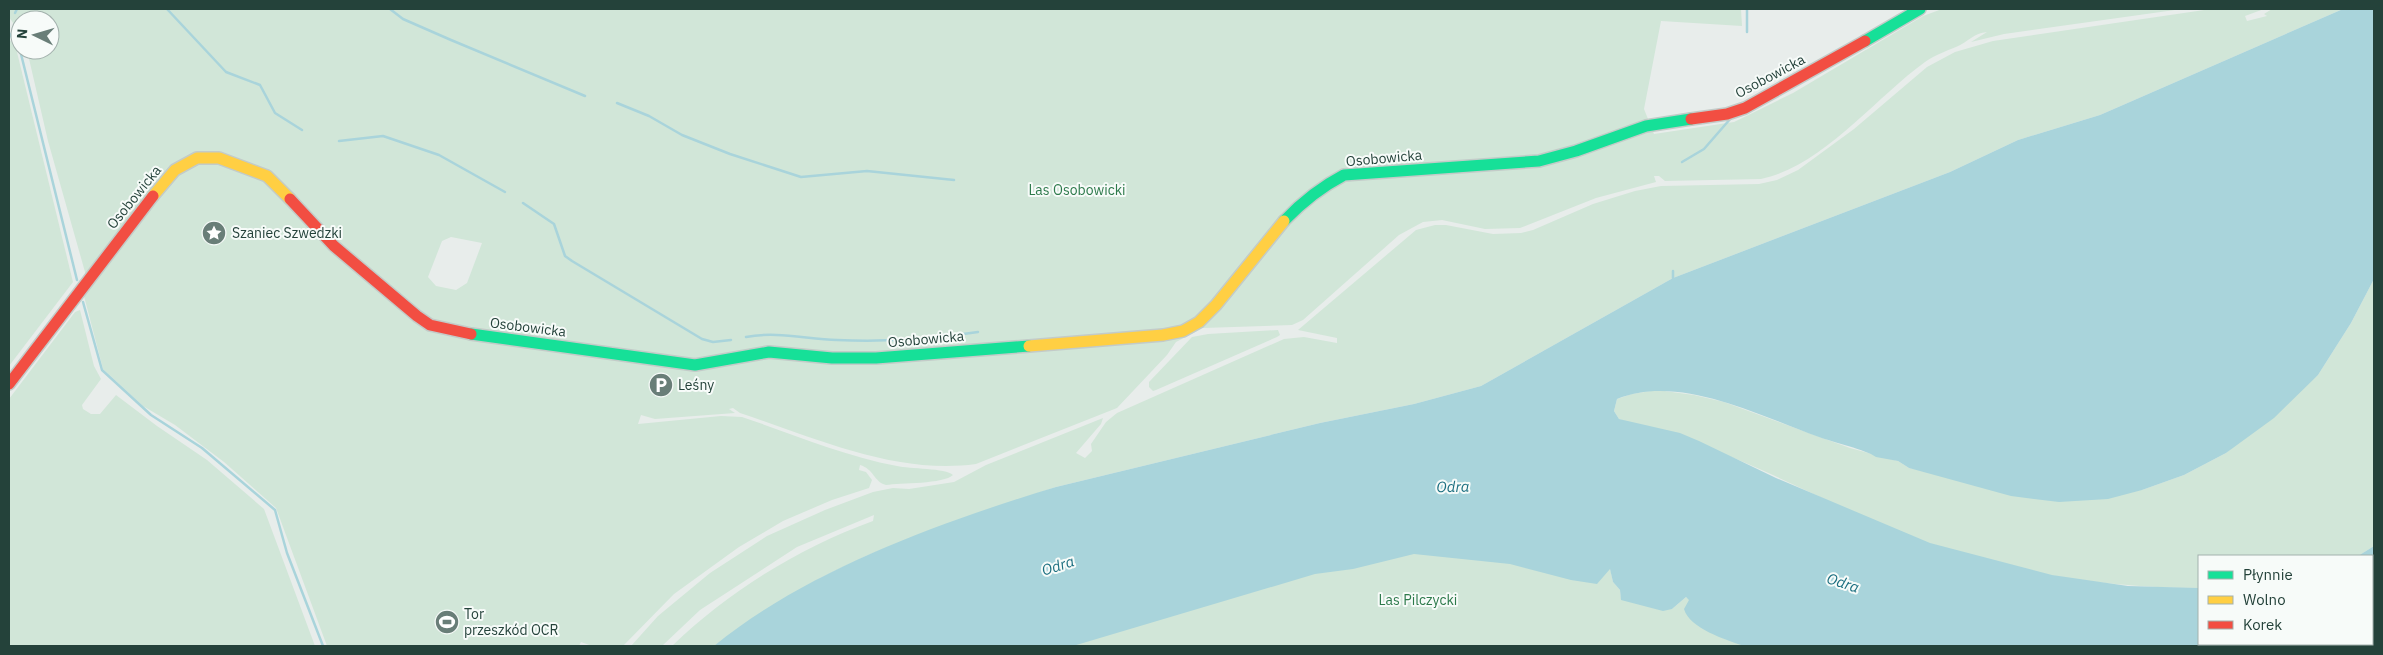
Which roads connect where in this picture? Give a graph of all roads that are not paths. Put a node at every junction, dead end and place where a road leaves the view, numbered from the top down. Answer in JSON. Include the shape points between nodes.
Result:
{"nodes":[{"id":1,"x":1920,"y":9,"type":"edge"},
{"id":2,"x":9,"y":384,"type":"edge"}],
"edges":[{"from":1,"to":2,"type":"street","name":"Osobowicka","via":[[1778,91],[1727,114],[1646,126],[1539,161],[1335,178],[1308,196],[1199,322],[1183,331],[1163,335],[876,358],[769,352],[695,365],[454,332],[430,325],[334,246],[267,176],[231,161],[197,158],[175,170],[156,192]]}]}
